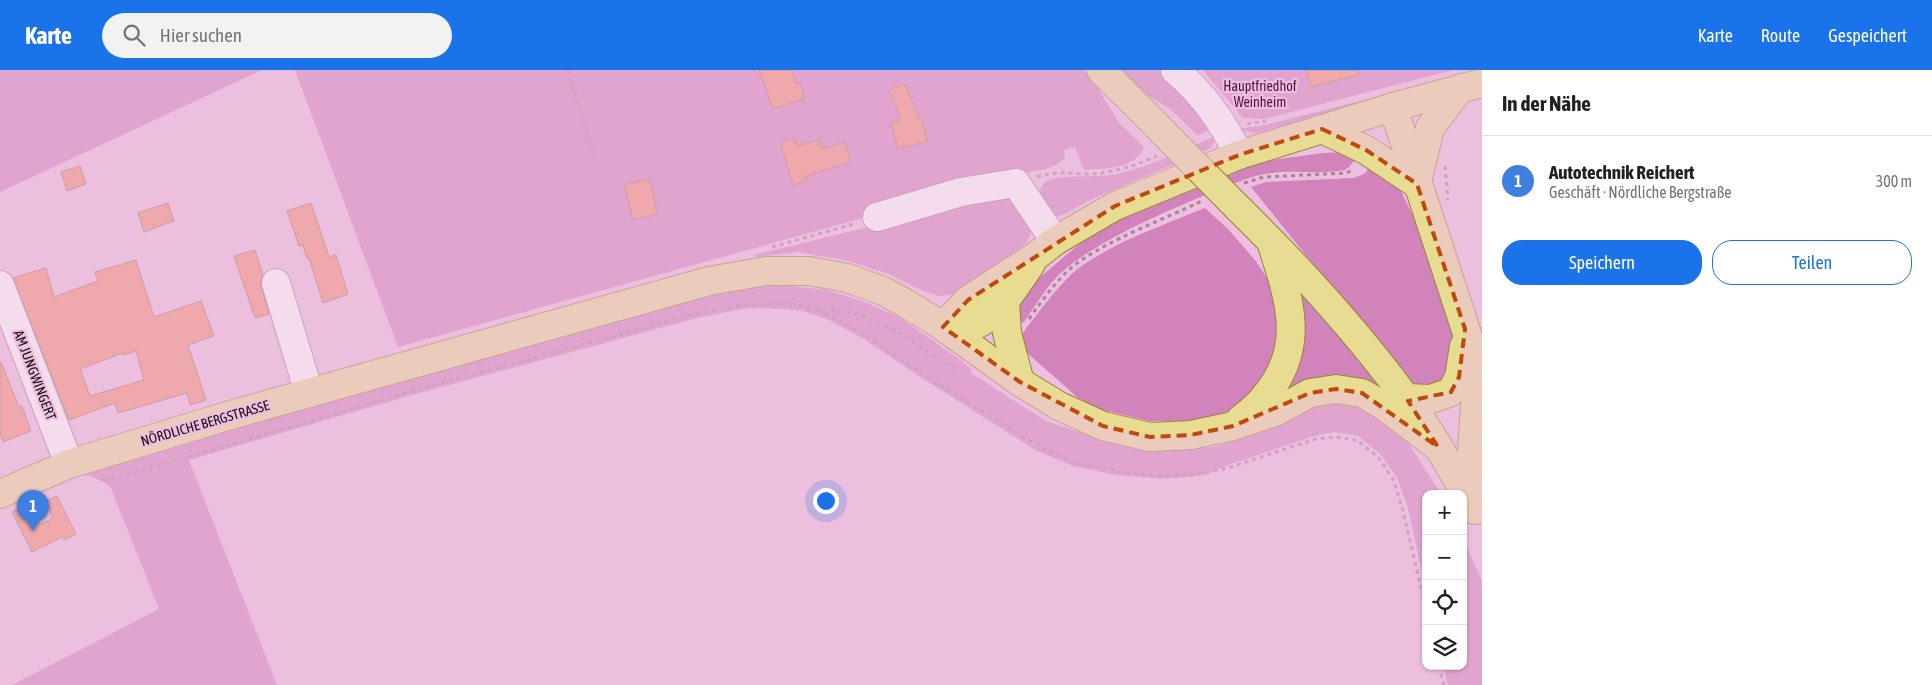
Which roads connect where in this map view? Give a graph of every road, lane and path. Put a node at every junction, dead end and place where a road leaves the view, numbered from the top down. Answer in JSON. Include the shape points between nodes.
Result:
{"nodes":[{"id":1,"x":567,"y":70,"type":"edge"},
{"id":2,"x":1102,"y":70,"type":"edge"},
{"id":3,"x":1175,"y":70,"type":"edge"},
{"id":4,"x":1471,"y":86,"type":"edge"},
{"id":5,"x":1393,"y":107,"type":"junction"},
{"id":6,"x":1322,"y":129,"type":"junction"},
{"id":7,"x":1366,"y":150,"type":"junction"},
{"id":8,"x":1239,"y":155,"type":"junction"},
{"id":9,"x":594,"y":156,"type":"dead end"},
{"id":10,"x":1417,"y":184,"type":"junction"},
{"id":11,"x":1237,"y":196,"type":"junction"},
{"id":12,"x":1210,"y":197,"type":"dead end"},
{"id":13,"x":877,"y":217,"type":"joint"},
{"id":14,"x":1270,"y":240,"type":"junction"},
{"id":15,"x":766,"y":249,"type":"dead end"},
{"id":16,"x":1046,"y":249,"type":"junction"},
{"id":17,"x":276,"y":283,"type":"dead end"},
{"id":18,"x":0,"y":285,"type":"edge"},
{"id":19,"x":1006,"y":301,"type":"junction"},
{"id":20,"x":946,"y":329,"type":"junction"},
{"id":21,"x":1465,"y":329,"type":"junction"},
{"id":22,"x":1007,"y":333,"type":"junction"},
{"id":23,"x":980,"y":355,"type":"junction"},
{"id":24,"x":1020,"y":382,"type":"junction"},
{"id":25,"x":309,"y":393,"type":"junction"},
{"id":26,"x":1406,"y":398,"type":"junction"},
{"id":27,"x":1233,"y":426,"type":"junction"},
{"id":28,"x":1438,"y":447,"type":"junction"},
{"id":29,"x":69,"y":464,"type":"junction"},
{"id":30,"x":98,"y":479,"type":"dead end"},
{"id":31,"x":0,"y":494,"type":"edge"},
{"id":32,"x":1478,"y":519,"type":"edge"},
{"id":33,"x":1440,"y":670,"type":"edge"},
{"id":34,"x":1444,"y":685,"type":"edge"}],
"edges":[{"from":1,"to":9,"type":"path"},
{"from":2,"to":11,"type":"main road","bridge":true,"via":[[1157,126]]},
{"from":3,"to":8,"type":"street","via":[[1192,84],[1225,127]]},
{"from":4,"to":5,"type":"main road"},
{"from":4,"to":10,"type":"main road","via":[[1430,128]]},
{"from":5,"to":6,"type":"main road"},
{"from":5,"to":10,"type":"main road"},
{"from":6,"to":7,"type":"main road"},
{"from":6,"to":8,"type":"main road"},
{"from":7,"to":10,"type":"main road"},
{"from":7,"to":11,"type":"path","via":[[1356,167],[1347,173],[1264,177]]},
{"from":8,"to":16,"type":"main road","via":[[1115,206]]},
{"from":10,"to":21,"type":"main road"},
{"from":11,"to":14,"type":"main road"},
{"from":12,"to":22,"type":"path","via":[[1083,259],[1051,289],[1021,329]]},
{"from":13,"to":15,"type":"path"},
{"from":13,"to":16,"type":"street","via":[[961,192],[1016,183]]},
{"from":14,"to":26,"type":"main road","via":[[1342,317]]},
{"from":14,"to":27,"type":"main road","via":[[1284,281],[1291,316],[1290,351],[1279,376],[1262,400]]},
{"from":16,"to":19,"type":"main road"},
{"from":16,"to":20,"type":"main road","via":[[968,300]]},
{"from":17,"to":25,"type":"street"},
{"from":18,"to":29,"type":"street","name":"AM JUNGWINGERT"},
{"from":19,"to":20,"type":"main road","via":[[968,328]]},
{"from":19,"to":22,"type":"main road"},
{"from":20,"to":23,"type":"main road","name":"NÖRDLICHE BERGSTRASSE"},
{"from":20,"to":25,"type":"main road","name":"NÖRDLICHE BERGSTRASSE","via":[[883,291],[847,278],[809,271],[766,271],[708,281]]},
{"from":21,"to":26,"type":"main road","via":[[1459,377],[1451,392],[1431,399]]},
{"from":21,"to":32,"type":"main road","via":[[1475,358],[1472,437]]},
{"from":22,"to":24,"type":"main road"},
{"from":23,"to":24,"type":"main road","name":"NÖRDLICHE BERGSTRASSE"},
{"from":23,"to":30,"type":"path","via":[[965,370],[952,367],[895,330],[858,314],[784,303],[748,304],[694,314],[405,393],[116,478]]},
{"from":24,"to":27,"type":"main road","name":"NÖRDLICHE BERGSTRASSE","via":[[1059,406],[1103,426],[1150,437],[1191,436]]},
{"from":25,"to":29,"type":"main road","name":"NÖRDLICHE BERGSTRASSE"},
{"from":26,"to":28,"type":"main road"},
{"from":27,"to":28,"type":"main road","name":"NÖRDLICHE BERGSTRASSE","via":[[1277,411],[1310,393],[1336,389],[1362,393]]},
{"from":28,"to":32,"type":"main road"},
{"from":29,"to":31,"type":"main road","name":"NÖRDLICHE BERGSTRASSE"},
{"from":33,"to":34,"type":"path"}]}
